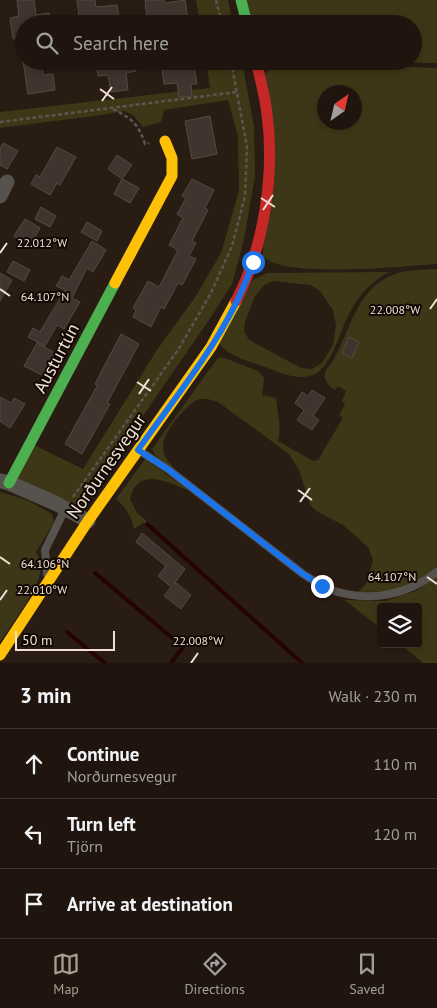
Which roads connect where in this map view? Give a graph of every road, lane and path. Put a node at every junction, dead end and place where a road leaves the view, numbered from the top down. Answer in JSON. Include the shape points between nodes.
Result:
{"nodes":[{"id":1,"x":216,"y":0,"type":"edge"},
{"id":2,"x":241,"y":0,"type":"edge"},
{"id":3,"x":220,"y":15,"type":"edge"},
{"id":4,"x":245,"y":15,"type":"edge"},
{"id":5,"x":233,"y":70,"type":"edge"},
{"id":6,"x":258,"y":70,"type":"edge"},
{"id":7,"x":237,"y":92,"type":"junction"},
{"id":8,"x":112,"y":108,"type":"junction"},
{"id":9,"x":0,"y":122,"type":"edge"},
{"id":10,"x":165,"y":141,"type":"joint"},
{"id":11,"x":138,"y":450,"type":"junction"},
{"id":12,"x":4,"y":482,"type":"edge"},
{"id":13,"x":65,"y":509,"type":"junction"},
{"id":14,"x":88,"y":521,"type":"junction"},
{"id":15,"x":437,"y":572,"type":"edge"},
{"id":16,"x":48,"y":582,"type":"junction"},
{"id":17,"x":0,"y":655,"type":"edge"}],
"edges":[{"from":1,"to":3,"type":"path"},
{"from":2,"to":4,"type":"street"},
{"from":5,"to":7,"type":"path"},
{"from":6,"to":11,"type":"street","name":"Norðurnesvegur","via":[[267,114],[270,172],[253,262],[220,332]]},
{"from":7,"to":8,"type":"path"},
{"from":7,"to":13,"type":"path","via":[[248,147],[245,196],[232,246],[212,293],[178,350]]},
{"from":8,"to":9,"type":"path"},
{"from":8,"to":10,"type":"path","via":[[132,120],[140,129],[145,144]]},
{"from":10,"to":12,"type":"street","name":"Austurtún","via":[[172,158],[172,176]]},
{"from":11,"to":14,"type":"street","name":"Norðurnesvegur"},
{"from":11,"to":15,"type":"lane","via":[[322,586],[338,592],[381,596],[413,588]]},
{"from":12,"to":13,"type":"street"},
{"from":13,"to":14,"type":"street"},
{"from":13,"to":16,"type":"lane","via":[[45,550]]},
{"from":14,"to":16,"type":"street","name":"Norðurnesvegur"},
{"from":16,"to":17,"type":"street","name":"Norðurnesvegur"}]}
